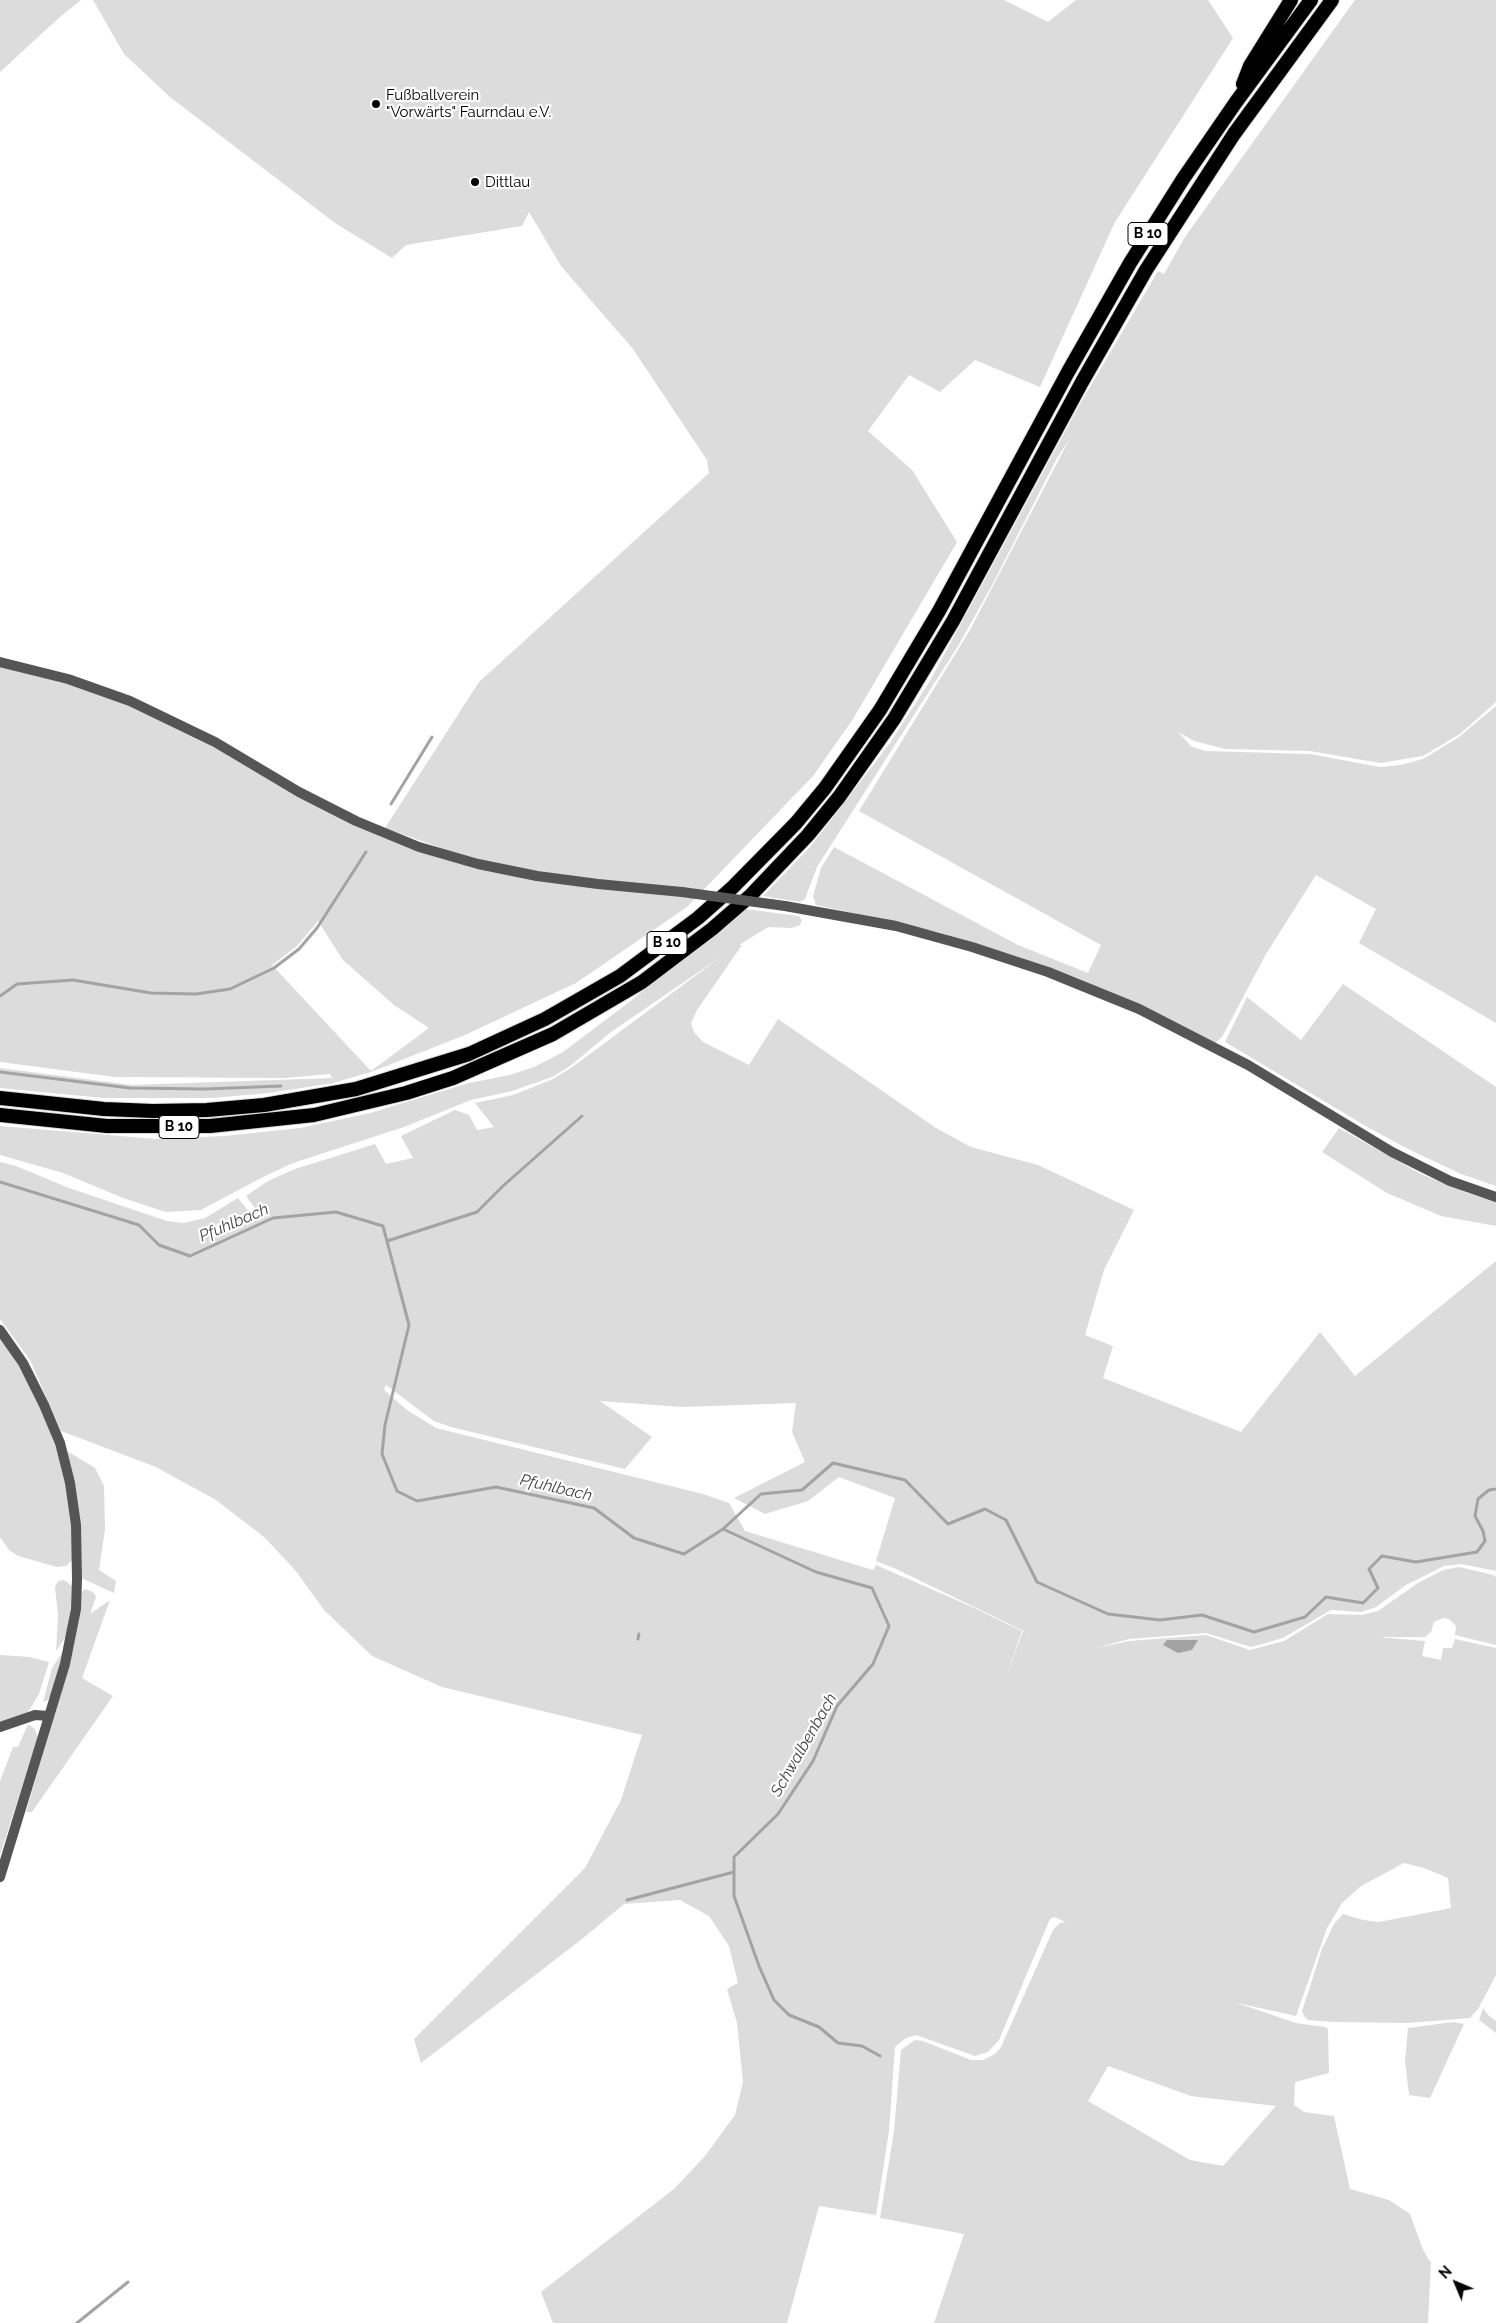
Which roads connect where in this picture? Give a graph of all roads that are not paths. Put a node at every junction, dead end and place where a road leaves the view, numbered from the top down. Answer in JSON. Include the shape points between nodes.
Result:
{"nodes":[{"id":1,"x":1291,"y":0,"type":"edge"},
{"id":2,"x":1310,"y":0,"type":"edge"},
{"id":3,"x":1332,"y":0,"type":"edge"},
{"id":4,"x":1236,"y":102,"type":"junction"},
{"id":5,"x":0,"y":662,"type":"edge"},
{"id":6,"x":0,"y":1098,"type":"edge"},
{"id":7,"x":0,"y":1115,"type":"edge"},
{"id":8,"x":1496,"y":1197,"type":"edge"},
{"id":9,"x":0,"y":1330,"type":"edge"},
{"id":10,"x":49,"y":1716,"type":"junction"},
{"id":11,"x":0,"y":1727,"type":"edge"},
{"id":12,"x":0,"y":1877,"type":"edge"}],
"edges":[{"from":1,"to":4,"type":"highway","number":"B 10","via":[[1250,66]]},
{"from":2,"to":4,"type":"highway","number":"B 10"},
{"from":3,"to":7,"type":"highway","number":"B 10","via":[[1234,134],[1151,262],[953,621],[894,720],[808,835],[750,896],[712,929],[642,982],[553,1034],[454,1078],[406,1093],[314,1115],[210,1126],[107,1126]]},
{"from":4,"to":6,"type":"highway","number":"B 10","via":[[1130,263],[939,611],[880,710],[796,823],[698,918],[620,976],[545,1019],[469,1054],[356,1089],[264,1105],[198,1110],[104,1109]]},
{"from":5,"to":8,"type":"street","bridge":true,"via":[[68,679],[130,701],[180,723],[356,821],[419,846],[478,864],[537,876],[785,906],[896,926],[1048,972],[1139,1009],[1248,1065],[1392,1152],[1450,1181]]},
{"from":9,"to":10,"type":"street","via":[[23,1363],[60,1443],[76,1526],[76,1609],[65,1664]]},
{"from":10,"to":11,"type":"street","via":[[34,1715]]},
{"from":10,"to":12,"type":"street"}]}
